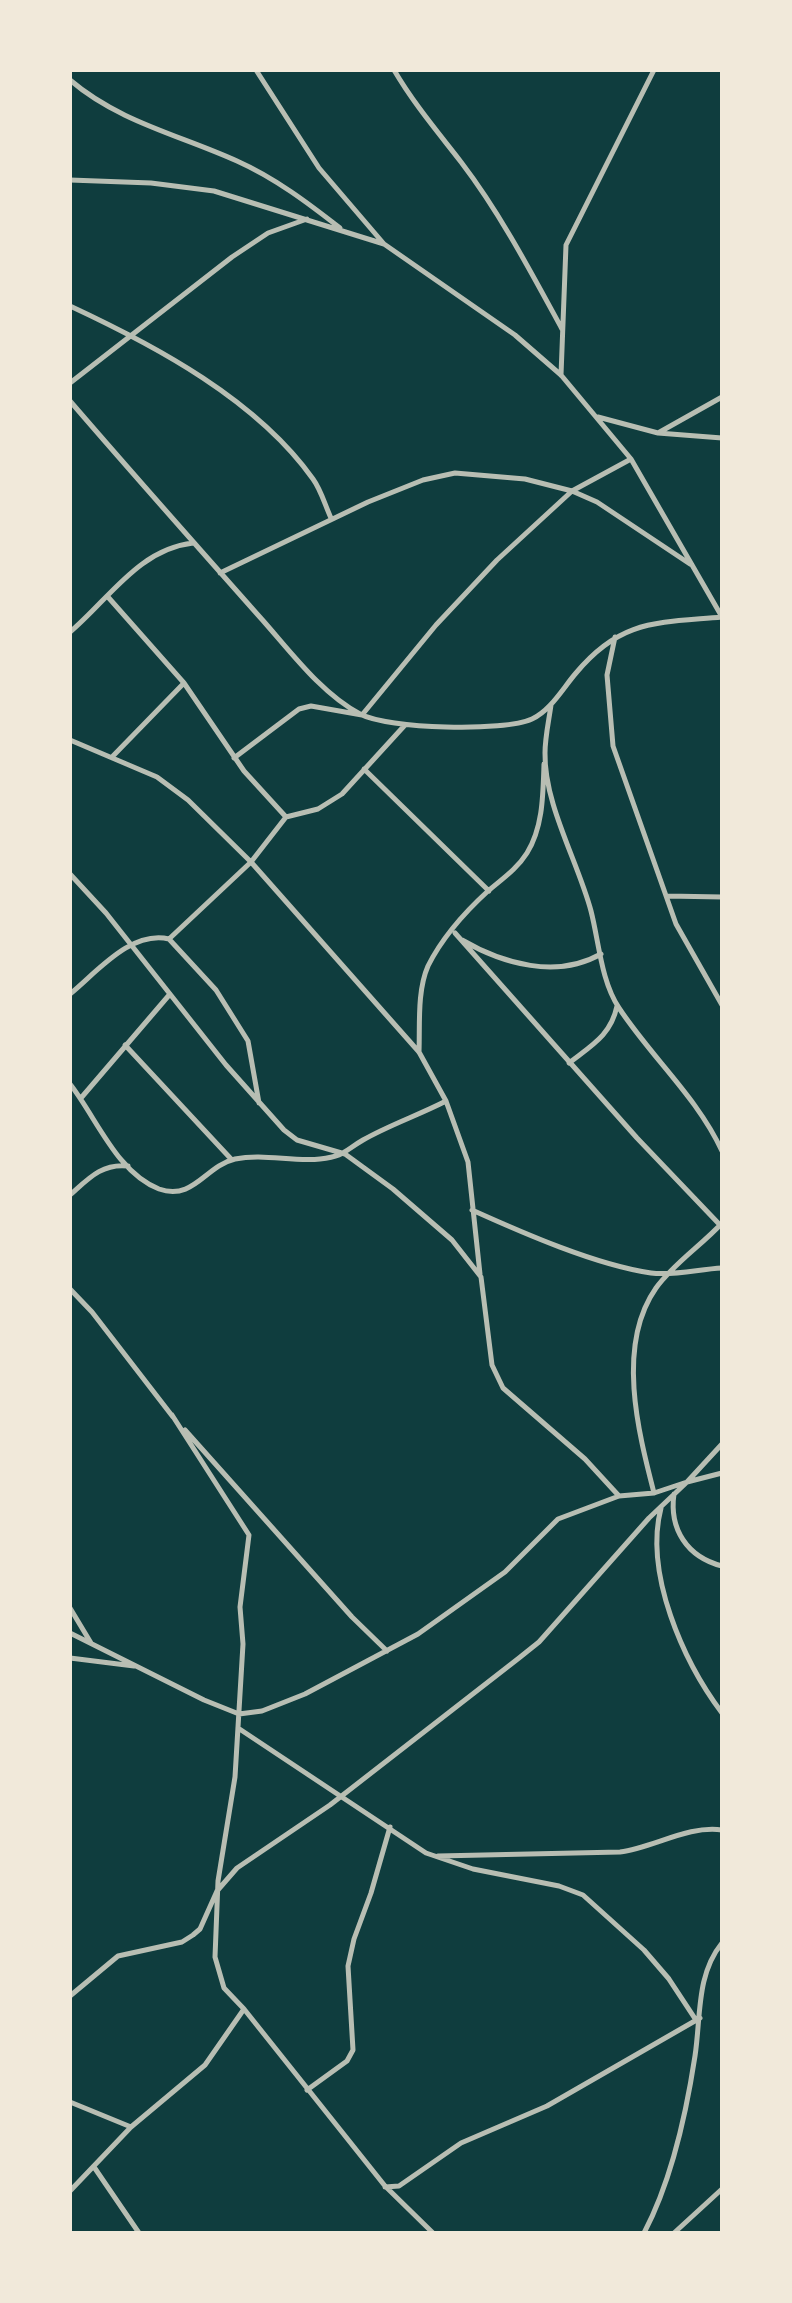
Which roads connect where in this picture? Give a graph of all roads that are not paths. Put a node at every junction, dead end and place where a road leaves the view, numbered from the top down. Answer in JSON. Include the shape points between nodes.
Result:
{"nodes":[{"id":1,"x":256,"y":70,"type":"edge"},
{"id":2,"x":394,"y":70,"type":"edge"},
{"id":3,"x":653,"y":70,"type":"edge"},
{"id":4,"x":70,"y":80,"type":"edge"},
{"id":5,"x":70,"y":180,"type":"edge"},
{"id":6,"x":307,"y":219,"type":"junction"},
{"id":7,"x":345,"y":232,"type":"junction"},
{"id":8,"x":384,"y":244,"type":"junction"},
{"id":9,"x":70,"y":306,"type":"edge"},
{"id":10,"x":564,"y":331,"type":"junction"},
{"id":11,"x":130,"y":334,"type":"junction"},
{"id":12,"x":561,"y":374,"type":"junction"},
{"id":13,"x":70,"y":383,"type":"edge"},
{"id":14,"x":722,"y":397,"type":"edge"},
{"id":15,"x":70,"y":401,"type":"edge"},
{"id":16,"x":596,"y":416,"type":"junction"},
{"id":17,"x":658,"y":433,"type":"junction"},
{"id":18,"x":722,"y":438,"type":"edge"},
{"id":19,"x":631,"y":459,"type":"junction"},
{"id":20,"x":572,"y":491,"type":"junction"},
{"id":21,"x":331,"y":518,"type":"junction"},
{"id":22,"x":193,"y":543,"type":"junction"},
{"id":23,"x":693,"y":566,"type":"junction"},
{"id":24,"x":220,"y":573,"type":"junction"},
{"id":25,"x":108,"y":597,"type":"junction"},
{"id":26,"x":722,"y":617,"type":"edge"},
{"id":27,"x":70,"y":632,"type":"edge"},
{"id":28,"x":615,"y":636,"type":"junction"},
{"id":29,"x":184,"y":683,"type":"junction"},
{"id":30,"x":551,"y":705,"type":"junction"},
{"id":31,"x":362,"y":715,"type":"junction"},
{"id":32,"x":405,"y":725,"type":"junction"},
{"id":33,"x":70,"y":740,"type":"edge"},
{"id":34,"x":545,"y":754,"type":"junction"},
{"id":35,"x":112,"y":757,"type":"junction"},
{"id":36,"x":234,"y":758,"type":"junction"},
{"id":37,"x":364,"y":769,"type":"junction"},
{"id":38,"x":286,"y":817,"type":"junction"},
{"id":39,"x":251,"y":862,"type":"junction"},
{"id":40,"x":70,"y":874,"type":"edge"},
{"id":41,"x":489,"y":891,"type":"junction"},
{"id":42,"x":667,"y":896,"type":"junction"},
{"id":43,"x":722,"y":897,"type":"edge"},
{"id":44,"x":455,"y":933,"type":"junction"},
{"id":45,"x":446,"y":938,"type":"junction"},
{"id":46,"x":169,"y":939,"type":"junction"},
{"id":47,"x":131,"y":944,"type":"junction"},
{"id":48,"x":601,"y":954,"type":"junction"},
{"id":49,"x":70,"y":994,"type":"edge"},
{"id":50,"x":170,"y":994,"type":"junction"},
{"id":51,"x":722,"y":1005,"type":"edge"},
{"id":52,"x":617,"y":1006,"type":"junction"},
{"id":53,"x":125,"y":1045,"type":"junction"},
{"id":54,"x":419,"y":1052,"type":"junction"},
{"id":55,"x":569,"y":1063,"type":"junction"},
{"id":56,"x":70,"y":1084,"type":"edge"},
{"id":57,"x":81,"y":1098,"type":"junction"},
{"id":58,"x":446,"y":1101,"type":"junction"},
{"id":59,"x":259,"y":1104,"type":"junction"},
{"id":60,"x":722,"y":1151,"type":"edge"},
{"id":61,"x":345,"y":1154,"type":"junction"},
{"id":62,"x":232,"y":1160,"type":"junction"},
{"id":63,"x":128,"y":1166,"type":"junction"},
{"id":64,"x":70,"y":1195,"type":"edge"},
{"id":65,"x":472,"y":1210,"type":"junction"},
{"id":66,"x":721,"y":1224,"type":"edge"},
{"id":67,"x":722,"y":1268,"type":"edge"},
{"id":68,"x":670,"y":1273,"type":"junction"},
{"id":69,"x":481,"y":1277,"type":"junction"},
{"id":70,"x":70,"y":1289,"type":"edge"},
{"id":71,"x":172,"y":1416,"type":"junction"},
{"id":72,"x":722,"y":1444,"type":"edge"},
{"id":73,"x":722,"y":1473,"type":"edge"},
{"id":74,"x":687,"y":1482,"type":"junction"},
{"id":75,"x":654,"y":1493,"type":"junction"},
{"id":76,"x":674,"y":1494,"type":"junction"},
{"id":77,"x":619,"y":1496,"type":"junction"},
{"id":78,"x":662,"y":1506,"type":"junction"},
{"id":79,"x":722,"y":1566,"type":"edge"},
{"id":80,"x":70,"y":1608,"type":"edge"},
{"id":81,"x":70,"y":1633,"type":"edge"},
{"id":82,"x":92,"y":1645,"type":"junction"},
{"id":83,"x":387,"y":1651,"type":"junction"},
{"id":84,"x":70,"y":1658,"type":"edge"},
{"id":85,"x":141,"y":1667,"type":"junction"},
{"id":86,"x":722,"y":1713,"type":"edge"},
{"id":87,"x":239,"y":1714,"type":"junction"},
{"id":88,"x":238,"y":1728,"type":"junction"},
{"id":89,"x":340,"y":1798,"type":"junction"},
{"id":90,"x":390,"y":1827,"type":"junction"},
{"id":91,"x":722,"y":1829,"type":"edge"},
{"id":92,"x":434,"y":1857,"type":"junction"},
{"id":93,"x":217,"y":1891,"type":"junction"},
{"id":94,"x":722,"y":1943,"type":"edge"},
{"id":95,"x":70,"y":1996,"type":"edge"},
{"id":96,"x":244,"y":2009,"type":"junction"},
{"id":97,"x":698,"y":2019,"type":"junction"},
{"id":98,"x":307,"y":2090,"type":"junction"},
{"id":99,"x":70,"y":2102,"type":"edge"},
{"id":100,"x":131,"y":2127,"type":"junction"},
{"id":101,"x":93,"y":2167,"type":"junction"},
{"id":102,"x":385,"y":2186,"type":"junction"},
{"id":103,"x":722,"y":2189,"type":"edge"},
{"id":104,"x":70,"y":2191,"type":"edge"},
{"id":105,"x":139,"y":2233,"type":"edge"},
{"id":106,"x":433,"y":2233,"type":"edge"},
{"id":107,"x":644,"y":2233,"type":"edge"},
{"id":108,"x":674,"y":2233,"type":"edge"}],
"edges":[{"from":1,"to":8,"type":"street","via":[[319,168]]},
{"from":2,"to":10,"type":"street","via":[[521,252]]},
{"from":3,"to":10,"type":"street","via":[[566,245]]},
{"from":4,"to":7,"type":"street","via":[[109,109],[237,161],[296,194]]},
{"from":5,"to":6,"type":"street","via":[[215,191]]},
{"from":6,"to":7,"type":"street"},
{"from":6,"to":11,"type":"street","via":[[268,233]]},
{"from":7,"to":8,"type":"street"},
{"from":8,"to":12,"type":"street","via":[[515,335]]},
{"from":9,"to":11,"type":"street"},
{"from":10,"to":12,"type":"street"},
{"from":11,"to":13,"type":"street"},
{"from":11,"to":21,"type":"street","via":[[241,406],[289,448],[315,482]]},
{"from":12,"to":16,"type":"street"},
{"from":14,"to":17,"type":"street"},
{"from":15,"to":22,"type":"street"},
{"from":16,"to":17,"type":"street"},
{"from":16,"to":19,"type":"street"},
{"from":17,"to":18,"type":"street"},
{"from":19,"to":20,"type":"street"},
{"from":19,"to":23,"type":"street"},
{"from":20,"to":21,"type":"street","via":[[525,479],[455,473],[424,480]]},
{"from":20,"to":23,"type":"street","via":[[597,502]]},
{"from":20,"to":31,"type":"street","via":[[436,625]]},
{"from":21,"to":24,"type":"street"},
{"from":22,"to":24,"type":"street"},
{"from":22,"to":25,"type":"street","via":[[172,545],[153,554]]},
{"from":23,"to":26,"type":"street"},
{"from":24,"to":31,"type":"street","via":[[321,682]]},
{"from":25,"to":27,"type":"street"},
{"from":25,"to":29,"type":"street"},
{"from":26,"to":28,"type":"street","via":[[656,623]]},
{"from":28,"to":30,"type":"street","via":[[589,657]]},
{"from":28,"to":42,"type":"street","via":[[607,675],[612,746]]},
{"from":29,"to":35,"type":"street"},
{"from":29,"to":36,"type":"street"},
{"from":30,"to":32,"type":"street","via":[[534,718],[510,726]]},
{"from":30,"to":34,"type":"street"},
{"from":31,"to":32,"type":"street"},
{"from":31,"to":36,"type":"street","via":[[311,706],[299,709]]},
{"from":32,"to":37,"type":"street"},
{"from":33,"to":35,"type":"street"},
{"from":34,"to":41,"type":"street","via":[[539,825],[512,873]]},
{"from":34,"to":48,"type":"street","via":[[557,813]]},
{"from":35,"to":39,"type":"street","via":[[157,777],[188,800]]},
{"from":36,"to":38,"type":"street"},
{"from":37,"to":38,"type":"street","via":[[331,802]]},
{"from":37,"to":41,"type":"street"},
{"from":38,"to":39,"type":"street"},
{"from":39,"to":46,"type":"street"},
{"from":39,"to":54,"type":"street"},
{"from":40,"to":47,"type":"street"},
{"from":41,"to":45,"type":"street"},
{"from":42,"to":43,"type":"street"},
{"from":42,"to":51,"type":"street","via":[[691,954]]},
{"from":44,"to":45,"type":"street"},
{"from":44,"to":48,"type":"street","via":[[463,941],[524,965],[569,966]]},
{"from":44,"to":55,"type":"street"},
{"from":45,"to":54,"type":"street","via":[[427,968],[422,988]]},
{"from":46,"to":47,"type":"street"},
{"from":46,"to":59,"type":"street","via":[[216,990],[248,1041]]},
{"from":47,"to":49,"type":"street"},
{"from":47,"to":50,"type":"street"},
{"from":48,"to":52,"type":"street"},
{"from":50,"to":53,"type":"street"},
{"from":50,"to":59,"type":"street"},
{"from":52,"to":55,"type":"street","via":[[605,1034]]},
{"from":52,"to":60,"type":"street","via":[[707,1120]]},
{"from":53,"to":57,"type":"street"},
{"from":53,"to":62,"type":"street"},
{"from":54,"to":58,"type":"street"},
{"from":55,"to":66,"type":"street"},
{"from":56,"to":57,"type":"street"},
{"from":57,"to":63,"type":"street"},
{"from":58,"to":61,"type":"street","via":[[362,1141]]},
{"from":58,"to":65,"type":"street","via":[[468,1161]]},
{"from":59,"to":61,"type":"street","via":[[297,1140]]},
{"from":61,"to":62,"type":"street","via":[[317,1159],[257,1156]]},
{"from":61,"to":69,"type":"street","via":[[427,1215]]},
{"from":62,"to":63,"type":"street","via":[[197,1185],[171,1192],[156,1188]]},
{"from":63,"to":64,"type":"street","via":[[112,1164],[97,1171]]},
{"from":65,"to":68,"type":"street","via":[[547,1241],[639,1270]]},
{"from":65,"to":69,"type":"street"},
{"from":66,"to":68,"type":"street"},
{"from":67,"to":68,"type":"street"},
{"from":68,"to":75,"type":"street","via":[[647,1302],[633,1386],[636,1423]]},
{"from":69,"to":77,"type":"street","via":[[492,1365],[503,1388],[585,1459]]},
{"from":70,"to":71,"type":"street"},
{"from":71,"to":83,"type":"street"},
{"from":71,"to":87,"type":"street","via":[[249,1535],[240,1607]]},
{"from":72,"to":74,"type":"street"},
{"from":73,"to":74,"type":"street"},
{"from":74,"to":75,"type":"street"},
{"from":74,"to":76,"type":"street"},
{"from":75,"to":77,"type":"street"},
{"from":76,"to":78,"type":"street"},
{"from":76,"to":79,"type":"street","via":[[671,1514],[680,1537],[703,1560]]},
{"from":77,"to":83,"type":"street","via":[[558,1519],[505,1572]]},
{"from":78,"to":86,"type":"street","via":[[655,1548],[665,1597],[701,1682]]},
{"from":78,"to":89,"type":"street","via":[[539,1642]]},
{"from":80,"to":82,"type":"street"},
{"from":81,"to":82,"type":"street"},
{"from":82,"to":85,"type":"street"},
{"from":83,"to":87,"type":"street","via":[[305,1694],[262,1711]]},
{"from":84,"to":85,"type":"street"},
{"from":85,"to":87,"type":"street"},
{"from":87,"to":88,"type":"street"},
{"from":88,"to":89,"type":"street"},
{"from":88,"to":93,"type":"street"},
{"from":89,"to":90,"type":"street"},
{"from":89,"to":93,"type":"street","via":[[237,1868]]},
{"from":90,"to":92,"type":"street"},
{"from":90,"to":98,"type":"street","via":[[348,1966],[353,2050],[347,2061]]},
{"from":91,"to":92,"type":"street","via":[[690,1833],[641,1850]]},
{"from":92,"to":97,"type":"street","via":[[583,1895],[652,1960]]},
{"from":93,"to":95,"type":"street","via":[[193,1935],[182,1942],[118,1956]]},
{"from":93,"to":96,"type":"street","via":[[217,1971],[224,1988]]},
{"from":94,"to":97,"type":"street","via":[[703,1978]]},
{"from":96,"to":98,"type":"street"},
{"from":96,"to":100,"type":"street","via":[[205,2065]]},
{"from":97,"to":102,"type":"street","via":[[547,2106],[461,2143],[399,2186]]},
{"from":97,"to":107,"type":"street","via":[[686,2109]]},
{"from":98,"to":102,"type":"street"},
{"from":99,"to":100,"type":"street"},
{"from":100,"to":101,"type":"street"},
{"from":101,"to":104,"type":"street"},
{"from":101,"to":105,"type":"street"},
{"from":102,"to":106,"type":"street"},
{"from":103,"to":108,"type":"street"}]}
